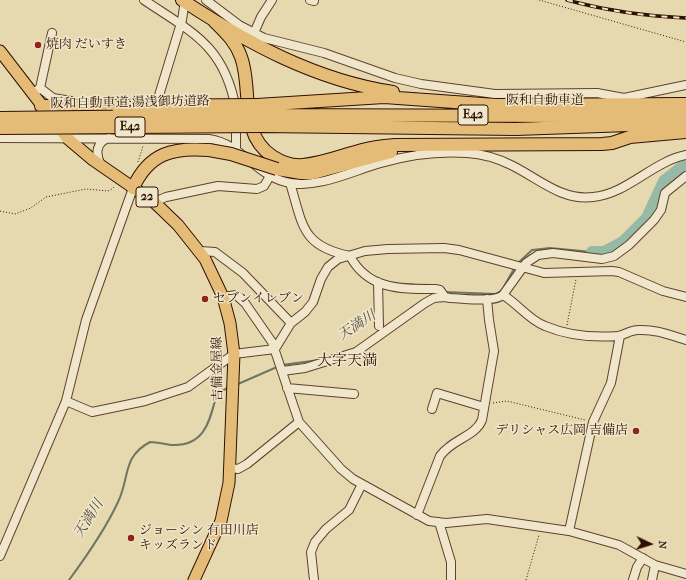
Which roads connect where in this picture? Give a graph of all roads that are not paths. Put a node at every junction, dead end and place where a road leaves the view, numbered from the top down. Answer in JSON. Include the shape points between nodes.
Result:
{"nodes":[{"id":1,"x":144,"y":0,"type":"edge"},
{"id":2,"x":206,"y":0,"type":"edge"},
{"id":3,"x":272,"y":0,"type":"edge"},
{"id":4,"x":183,"y":4,"type":"edge"},
{"id":5,"x":214,"y":21,"type":"junction"},
{"id":6,"x":180,"y":25,"type":"junction"},
{"id":7,"x":52,"y":33,"type":"dead end"},
{"id":8,"x":254,"y":33,"type":"junction"},
{"id":9,"x":1,"y":53,"type":"edge"},
{"id":10,"x":686,"y":85,"type":"edge"},
{"id":11,"x":36,"y":91,"type":"junction"},
{"id":12,"x":459,"y":101,"type":"junction"},
{"id":13,"x":686,"y":104,"type":"edge"},
{"id":14,"x":41,"y":106,"type":"junction"},
{"id":15,"x":686,"y":113,"type":"edge"},
{"id":16,"x":259,"y":115,"type":"junction"},
{"id":17,"x":0,"y":118,"type":"edge"},
{"id":18,"x":686,"y":123,"type":"edge"},
{"id":19,"x":0,"y":128,"type":"edge"},
{"id":20,"x":686,"y":132,"type":"edge"},
{"id":21,"x":0,"y":138,"type":"edge"},
{"id":22,"x":67,"y":138,"type":"junction"},
{"id":23,"x":110,"y":138,"type":"junction"},
{"id":24,"x":455,"y":143,"type":"junction"},
{"id":25,"x":236,"y":148,"type":"junction"},
{"id":26,"x":686,"y":155,"type":"edge"},
{"id":27,"x":101,"y":166,"type":"junction"},
{"id":28,"x":273,"y":173,"type":"junction"},
{"id":29,"x":686,"y":176,"type":"edge"},
{"id":30,"x":290,"y":182,"type":"junction"},
{"id":31,"x":133,"y":188,"type":"junction"},
{"id":32,"x":154,"y":202,"type":"junction"},
{"id":33,"x":200,"y":251,"type":"junction"},
{"id":34,"x":350,"y":256,"type":"junction"},
{"id":35,"x":522,"y":267,"type":"junction"},
{"id":36,"x":378,"y":282,"type":"junction"},
{"id":37,"x":503,"y":295,"type":"junction"},
{"id":38,"x":223,"y":297,"type":"junction"},
{"id":39,"x":445,"y":297,"type":"junction"},
{"id":40,"x":686,"y":297,"type":"edge"},
{"id":41,"x":487,"y":299,"type":"junction"},
{"id":42,"x":291,"y":323,"type":"junction"},
{"id":43,"x":379,"y":326,"type":"dead end"},
{"id":44,"x":620,"y":336,"type":"junction"},
{"id":45,"x":686,"y":340,"type":"edge"},
{"id":46,"x":275,"y":349,"type":"junction"},
{"id":47,"x":234,"y":354,"type":"junction"},
{"id":48,"x":281,"y":367,"type":"junction"},
{"id":49,"x":288,"y":388,"type":"junction"},
{"id":50,"x":354,"y":394,"type":"dead end"},
{"id":51,"x":66,"y":400,"type":"junction"},
{"id":52,"x":484,"y":408,"type":"junction"},
{"id":53,"x":432,"y":410,"type":"dead end"},
{"id":54,"x":299,"y":422,"type":"junction"},
{"id":55,"x":230,"y":468,"type":"junction"},
{"id":56,"x":362,"y":484,"type":"junction"},
{"id":57,"x":417,"y":515,"type":"junction"},
{"id":58,"x":439,"y":522,"type":"junction"},
{"id":59,"x":568,"y":531,"type":"junction"},
{"id":60,"x":0,"y":556,"type":"edge"},
{"id":61,"x":643,"y":558,"type":"junction"},
{"id":62,"x":655,"y":565,"type":"junction"},
{"id":63,"x":686,"y":574,"type":"edge"},
{"id":64,"x":194,"y":580,"type":"edge"},
{"id":65,"x":314,"y":580,"type":"edge"},
{"id":66,"x":451,"y":580,"type":"edge"},
{"id":67,"x":633,"y":580,"type":"edge"},
{"id":68,"x":652,"y":580,"type":"edge"}],
"edges":[{"from":1,"to":6,"type":"street"},
{"from":2,"to":8,"type":"street"},
{"from":3,"to":8,"type":"street"},
{"from":4,"to":5,"type":"highway"},
{"from":4,"to":6,"type":"street"},
{"from":5,"to":12,"type":"highway","via":[[251,44],[301,67],[333,78],[386,90]]},
{"from":5,"to":24,"type":"highway","via":[[230,38],[242,58],[251,127],[263,148],[275,158],[303,165],[381,146]]},
{"from":6,"to":11,"type":"street","via":[[157,102],[68,101]]},
{"from":6,"to":25,"type":"street","via":[[209,47],[224,68],[236,109]]},
{"from":7,"to":11,"type":"street"},
{"from":8,"to":10,"type":"street","via":[[278,42],[324,53],[395,78],[495,94],[597,93],[624,98]]},
{"from":9,"to":11,"type":"main road","name":"吉備金屋線","number":"22"},
{"from":11,"to":14,"type":"main road","name":"吉備金屋線","number":"22"},
{"from":12,"to":13,"type":"highway","via":[[496,105]]},
{"from":12,"to":16,"type":"highway","via":[[384,97]]},
{"from":14,"to":16,"type":"highway","bridge":true,"via":[[117,106]]},
{"from":14,"to":22,"type":"main road","name":"吉備金屋線","number":"22"},
{"from":15,"to":16,"type":"highway","name":"阪和自動車道","number":"E42","via":[[569,116]]},
{"from":16,"to":17,"type":"highway","name":"阪和自動車道;湯浅御坊道路","number":"E42","bridge":true},
{"from":16,"to":18,"type":"highway","name":"阪和自動車道","number":"E42","via":[[516,129]]},
{"from":16,"to":19,"type":"highway","name":"阪和自動車道;湯浅御坊道路","number":"E42","bridge":true},
{"from":20,"to":24,"type":"highway","via":[[630,137],[602,144],[530,146]]},
{"from":21,"to":22,"type":"street"},
{"from":22,"to":23,"type":"street"},
{"from":22,"to":27,"type":"main road","name":"吉備金屋線","number":"22"},
{"from":23,"to":25,"type":"street","via":[[210,139]]},
{"from":23,"to":27,"type":"street","via":[[101,142],[98,148]]},
{"from":24,"to":28,"type":"highway","via":[[385,153],[313,173]]},
{"from":25,"to":28,"type":"street","via":[[251,162]]},
{"from":26,"to":30,"type":"street","via":[[658,165],[611,193],[593,197],[576,197],[560,192],[506,163],[468,153],[408,157],[321,181]]},
{"from":27,"to":31,"type":"main road","name":"吉備金屋線","number":"22"},
{"from":28,"to":30,"type":"street"},
{"from":28,"to":31,"type":"highway","bridge":true,"via":[[231,154],[209,150],[182,150],[154,159],[142,170]]},
{"from":28,"to":32,"type":"street","via":[[264,186],[257,189],[218,186]]},
{"from":29,"to":35,"type":"street","via":[[665,193],[661,210],[654,220],[614,256],[602,259],[544,253],[532,257]]},
{"from":30,"to":34,"type":"street","via":[[309,237],[327,250]]},
{"from":31,"to":32,"type":"main road","name":"吉備金屋線","number":"22"},
{"from":31,"to":51,"type":"street","via":[[86,320]]},
{"from":32,"to":33,"type":"main road","name":"吉備金屋線","number":"22"},
{"from":33,"to":38,"type":"main road","name":"吉備金屋線","number":"22"},
{"from":33,"to":42,"type":"street","via":[[214,252],[243,273]]},
{"from":34,"to":35,"type":"street","via":[[388,249],[444,248]]},
{"from":34,"to":36,"type":"street","via":[[361,273]]},
{"from":34,"to":42,"type":"street","via":[[338,259],[328,267],[313,302]]},
{"from":35,"to":37,"type":"street"},
{"from":35,"to":40,"type":"street","via":[[549,274],[605,270],[619,272],[663,291]]},
{"from":36,"to":39,"type":"street","via":[[397,288],[440,290]]},
{"from":36,"to":43,"type":"street"},
{"from":37,"to":41,"type":"street","via":[[496,299]]},
{"from":37,"to":44,"type":"street","via":[[535,321],[564,332],[591,337]]},
{"from":38,"to":46,"type":"street","via":[[236,295],[245,303]]},
{"from":38,"to":47,"type":"main road","name":"吉備金屋線","number":"22"},
{"from":39,"to":41,"type":"street"},
{"from":39,"to":48,"type":"street","via":[[434,298],[425,303],[356,352],[305,368]]},
{"from":41,"to":52,"type":"street","via":[[494,351]]},
{"from":42,"to":46,"type":"street"},
{"from":44,"to":45,"type":"street","via":[[630,331],[643,330],[662,332]]},
{"from":44,"to":59,"type":"street","via":[[611,383],[593,422]]},
{"from":46,"to":47,"type":"street"},
{"from":46,"to":48,"type":"street"},
{"from":47,"to":51,"type":"street","via":[[188,387],[167,395],[101,412],[86,411]]},
{"from":47,"to":55,"type":"main road","name":"吉備金屋線","number":"22"},
{"from":48,"to":49,"type":"street"},
{"from":49,"to":50,"type":"street"},
{"from":49,"to":54,"type":"street"},
{"from":51,"to":60,"type":"street"},
{"from":52,"to":53,"type":"street","via":[[437,393]]},
{"from":52,"to":57,"type":"street","via":[[482,420],[476,430],[455,441],[440,456]]},
{"from":54,"to":55,"type":"street","via":[[247,464]]},
{"from":54,"to":56,"type":"street","via":[[341,469]]},
{"from":55,"to":64,"type":"main road","name":"吉備金屋線","number":"22","via":[[228,496],[221,521]]},
{"from":56,"to":57,"type":"street"},
{"from":56,"to":65,"type":"street","via":[[349,510],[326,528],[315,542],[311,552]]},
{"from":57,"to":58,"type":"street","via":[[429,521]]},
{"from":58,"to":59,"type":"street","via":[[488,519]]},
{"from":58,"to":66,"type":"street","via":[[451,562]]},
{"from":59,"to":61,"type":"street","via":[[619,545]]},
{"from":61,"to":62,"type":"street"},
{"from":61,"to":67,"type":"street"},
{"from":62,"to":63,"type":"street"},
{"from":62,"to":68,"type":"street"}]}
